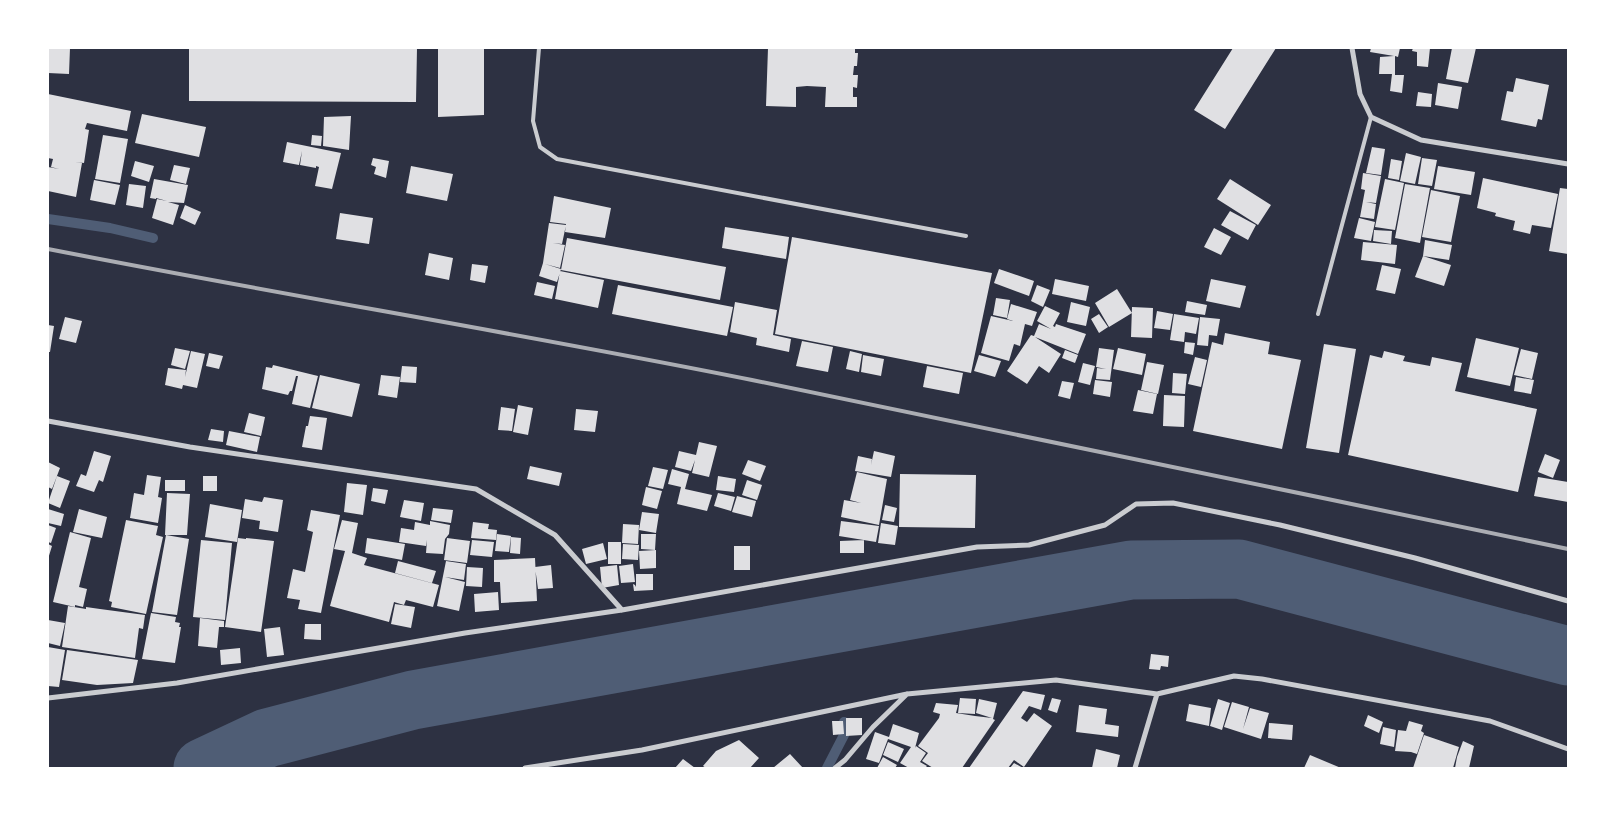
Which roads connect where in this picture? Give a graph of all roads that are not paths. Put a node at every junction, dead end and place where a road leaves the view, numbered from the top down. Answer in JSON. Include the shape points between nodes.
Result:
{"nodes":[{"id":1,"x":539,"y":48,"type":"edge"},
{"id":2,"x":1352,"y":48,"type":"edge"},
{"id":3,"x":1371,"y":117,"type":"junction"},
{"id":4,"x":1568,"y":164,"type":"edge"},
{"id":5,"x":966,"y":236,"type":"dead end"},
{"id":6,"x":1318,"y":314,"type":"dead end"},
{"id":7,"x":48,"y":421,"type":"edge"},
{"id":8,"x":1568,"y":601,"type":"edge"},
{"id":9,"x":622,"y":610,"type":"junction"},
{"id":10,"x":907,"y":694,"type":"junction"},
{"id":11,"x":1157,"y":694,"type":"junction"},
{"id":12,"x":48,"y":698,"type":"edge"},
{"id":13,"x":1568,"y":748,"type":"edge"},
{"id":14,"x":525,"y":768,"type":"edge"},
{"id":15,"x":835,"y":768,"type":"edge"},
{"id":16,"x":1136,"y":768,"type":"edge"}],
"edges":[{"from":1,"to":5,"type":"lane","via":[[533,121],[540,147],[557,159]]},
{"from":2,"to":3,"type":"street","via":[[1360,94]]},
{"from":3,"to":4,"type":"street","via":[[1421,140]]},
{"from":3,"to":6,"type":"lane"},
{"from":7,"to":9,"type":"street","via":[[190,448],[476,489],[555,536]]},
{"from":8,"to":9,"type":"street","via":[[1415,558],[1173,503],[1136,504],[1105,525],[1029,545],[977,547]]},
{"from":9,"to":12,"type":"street","via":[[464,633],[178,684]]},
{"from":10,"to":11,"type":"street","via":[[1056,680]]},
{"from":10,"to":14,"type":"street","via":[[642,750]]},
{"from":10,"to":15,"type":"street"},
{"from":11,"to":13,"type":"street","via":[[1234,676],[1262,679],[1490,721]]},
{"from":11,"to":16,"type":"street"}]}
